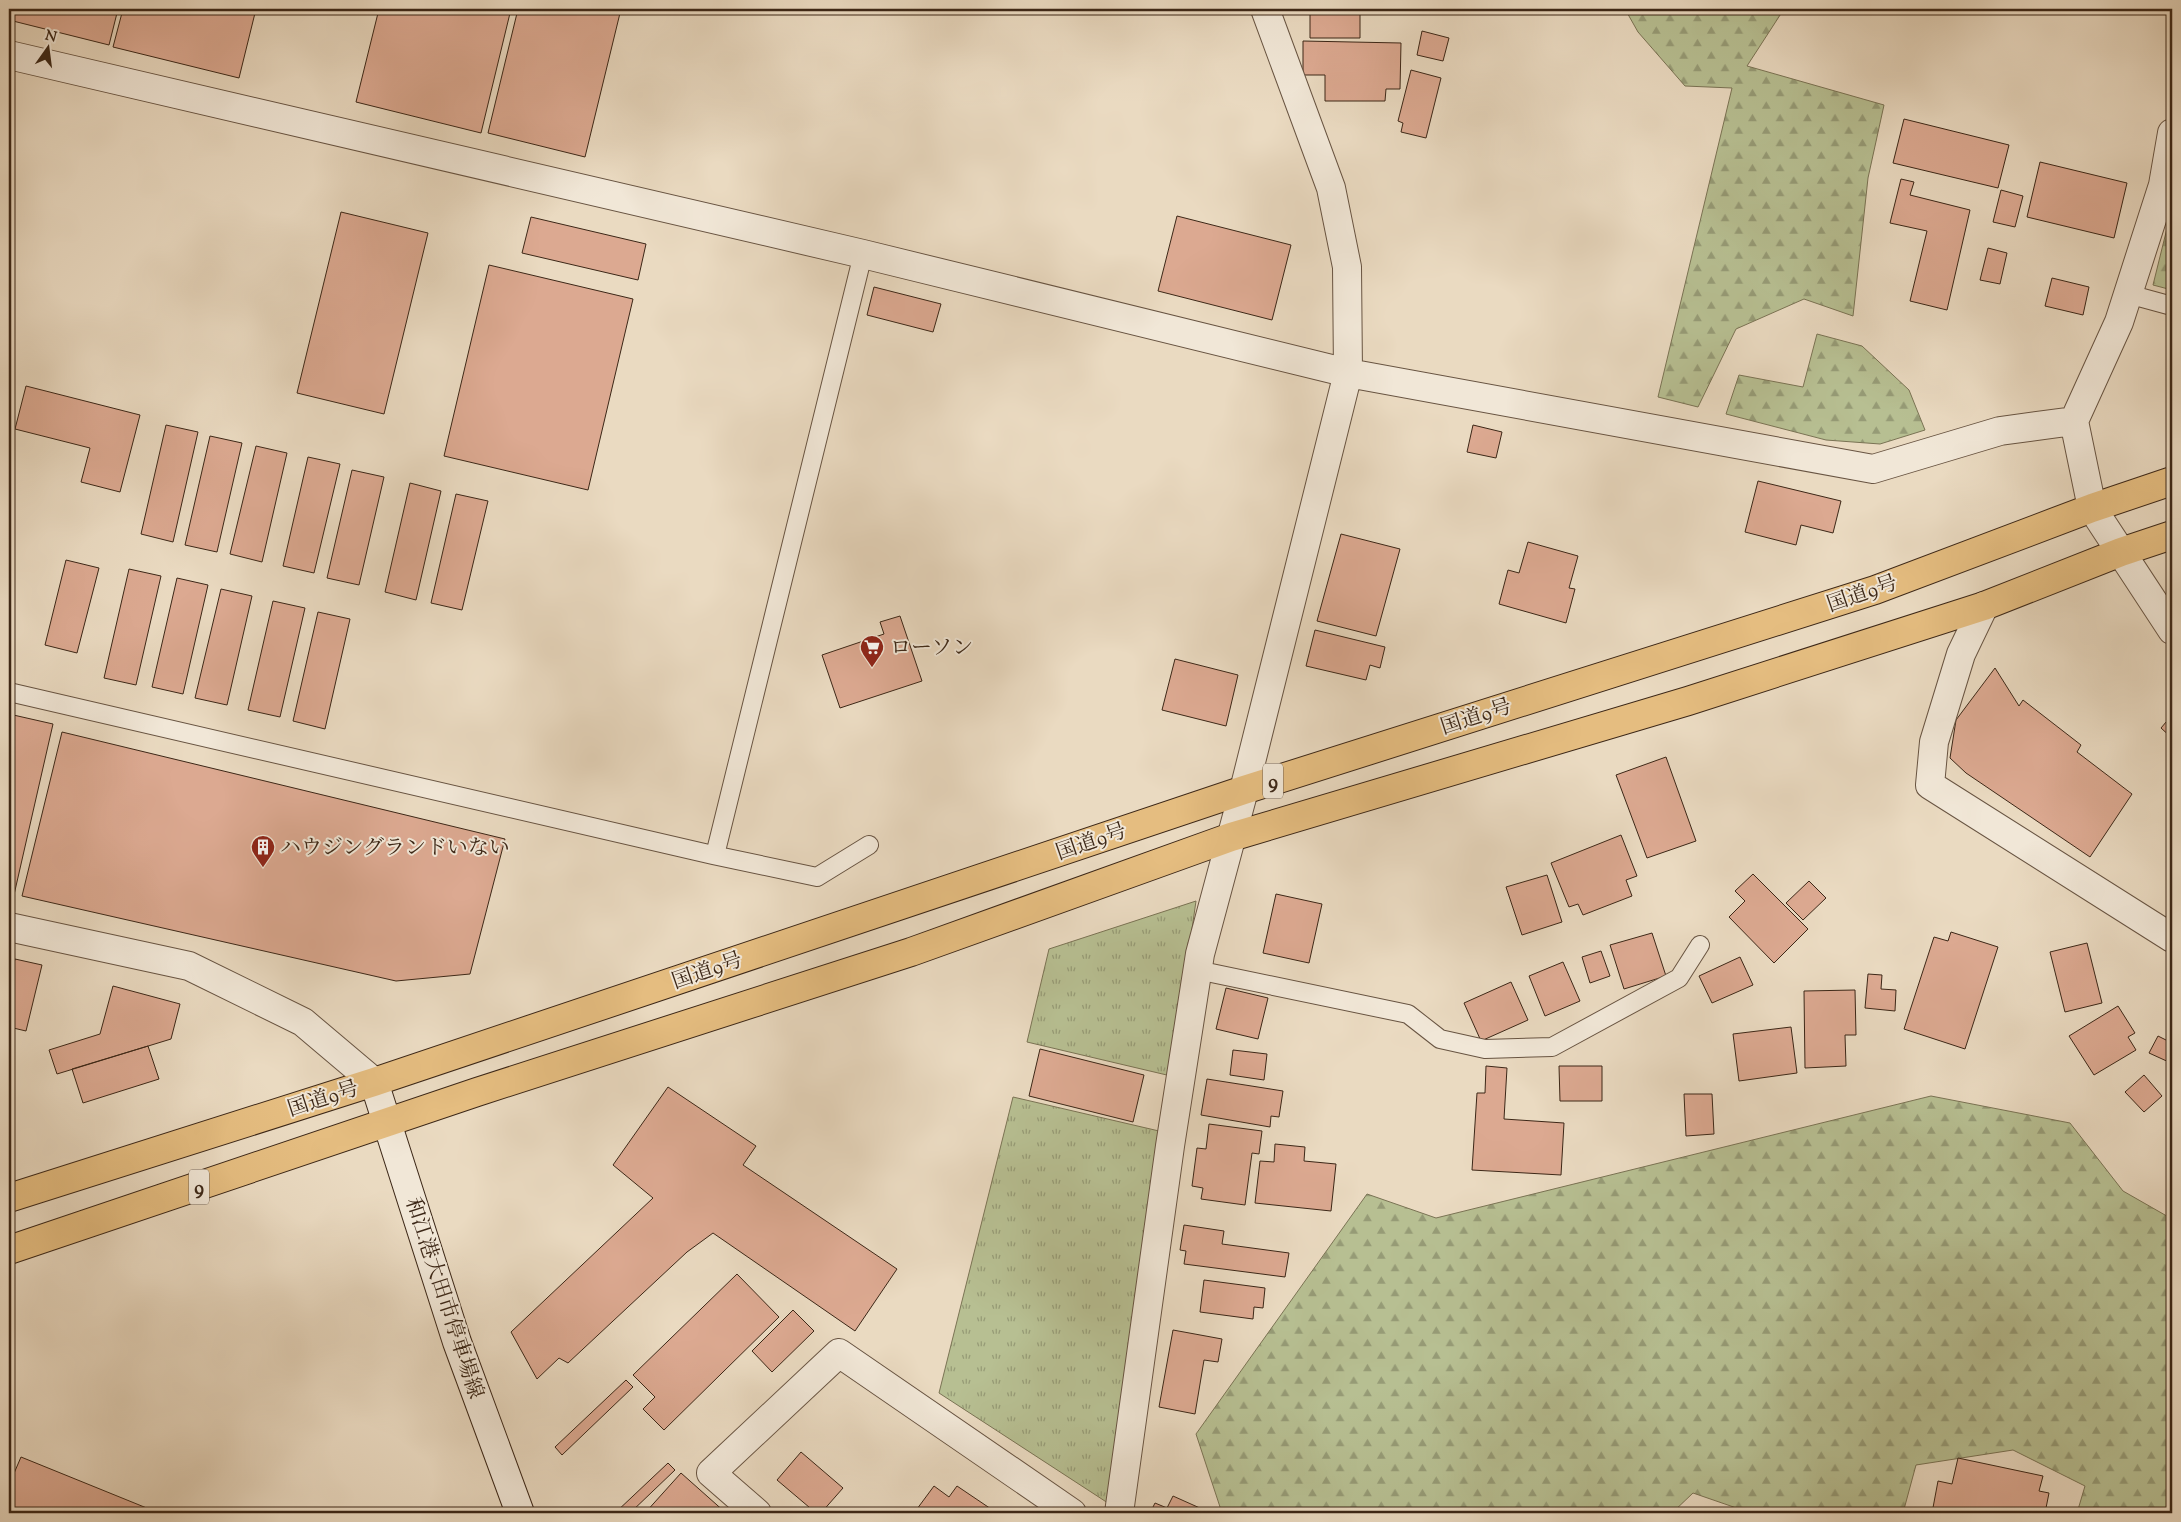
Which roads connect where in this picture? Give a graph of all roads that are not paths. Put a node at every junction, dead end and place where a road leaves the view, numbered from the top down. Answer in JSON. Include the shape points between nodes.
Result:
{"nodes":[{"id":1,"x":1265,"y":9,"type":"edge"},
{"id":2,"x":9,"y":55,"type":"edge"},
{"id":3,"x":2172,"y":133,"type":"edge"},
{"id":4,"x":864,"y":254,"type":"junction"},
{"id":5,"x":2128,"y":294,"type":"junction"},
{"id":6,"x":2172,"y":306,"type":"edge"},
{"id":7,"x":1348,"y":373,"type":"junction"},
{"id":8,"x":2074,"y":420,"type":"junction"},
{"id":9,"x":2172,"y":481,"type":"edge"},
{"id":10,"x":2092,"y":508,"type":"junction"},
{"id":11,"x":2172,"y":535,"type":"edge"},
{"id":12,"x":2121,"y":552,"type":"junction"},
{"id":13,"x":1984,"y":606,"type":"junction"},
{"id":14,"x":2172,"y":630,"type":"edge"},
{"id":15,"x":9,"y":692,"type":"edge"},
{"id":16,"x":1244,"y":790,"type":"junction"},
{"id":17,"x":1231,"y":837,"type":"junction"},
{"id":18,"x":869,"y":845,"type":"dead end"},
{"id":19,"x":715,"y":855,"type":"junction"},
{"id":20,"x":9,"y":927,"type":"edge"},
{"id":21,"x":2172,"y":938,"type":"edge"},
{"id":22,"x":1700,"y":945,"type":"dead end"},
{"id":23,"x":1198,"y":970,"type":"junction"},
{"id":24,"x":374,"y":1082,"type":"junction"},
{"id":25,"x":389,"y":1123,"type":"junction"},
{"id":26,"x":9,"y":1198,"type":"edge"},
{"id":27,"x":9,"y":1250,"type":"edge"},
{"id":28,"x":520,"y":1513,"type":"edge"},
{"id":29,"x":757,"y":1513,"type":"edge"},
{"id":30,"x":1072,"y":1513,"type":"edge"},
{"id":31,"x":1119,"y":1513,"type":"edge"}],
"edges":[{"from":1,"to":7,"type":"street","via":[[1331,188],[1346,267]]},
{"from":2,"to":4,"type":"street"},
{"from":3,"to":5,"type":"street","via":[[2163,185]]},
{"from":4,"to":7,"type":"street"},
{"from":4,"to":19,"type":"lane"},
{"from":5,"to":6,"type":"lane"},
{"from":5,"to":8,"type":"street"},
{"from":7,"to":8,"type":"street","via":[[1873,469],[2000,431]]},
{"from":7,"to":16,"type":"street"},
{"from":8,"to":10,"type":"street"},
{"from":9,"to":10,"type":"highway","name":"国道9号","number":"9"},
{"from":10,"to":12,"type":"street"},
{"from":10,"to":16,"type":"highway","name":"国道9号","number":"9","via":[[1875,590]]},
{"from":11,"to":12,"type":"highway","name":"国道9号","number":"9"},
{"from":12,"to":13,"type":"highway","name":"国道9号","number":"9"},
{"from":12,"to":14,"type":"street"},
{"from":13,"to":17,"type":"highway","name":"国道9号","number":"9","via":[[1688,701]]},
{"from":13,"to":21,"type":"street","via":[[1961,654],[1934,742],[1930,785]]},
{"from":15,"to":19,"type":"lane"},
{"from":16,"to":17,"type":"street"},
{"from":16,"to":24,"type":"highway","name":"国道9号","number":"9"},
{"from":17,"to":23,"type":"street"},
{"from":17,"to":25,"type":"highway","name":"国道9号","number":"9","via":[[911,952]]},
{"from":18,"to":19,"type":"lane","via":[[817,877]]},
{"from":20,"to":24,"type":"street","via":[[189,966],[303,1022]]},
{"from":22,"to":23,"type":"lane","via":[[1679,978],[1552,1047],[1485,1049],[1440,1039],[1408,1014]]},
{"from":23,"to":31,"type":"street"},
{"from":24,"to":25,"type":"street","name":"和江港大田市停車場線"},
{"from":24,"to":26,"type":"highway","name":"国道9号","number":"9"},
{"from":25,"to":27,"type":"highway","name":"国道9号","number":"9"},
{"from":25,"to":28,"type":"street","name":"和江港大田市停車場線","via":[[457,1342]]},
{"from":29,"to":30,"type":"street","via":[[711,1473],[839,1352]]}]}
